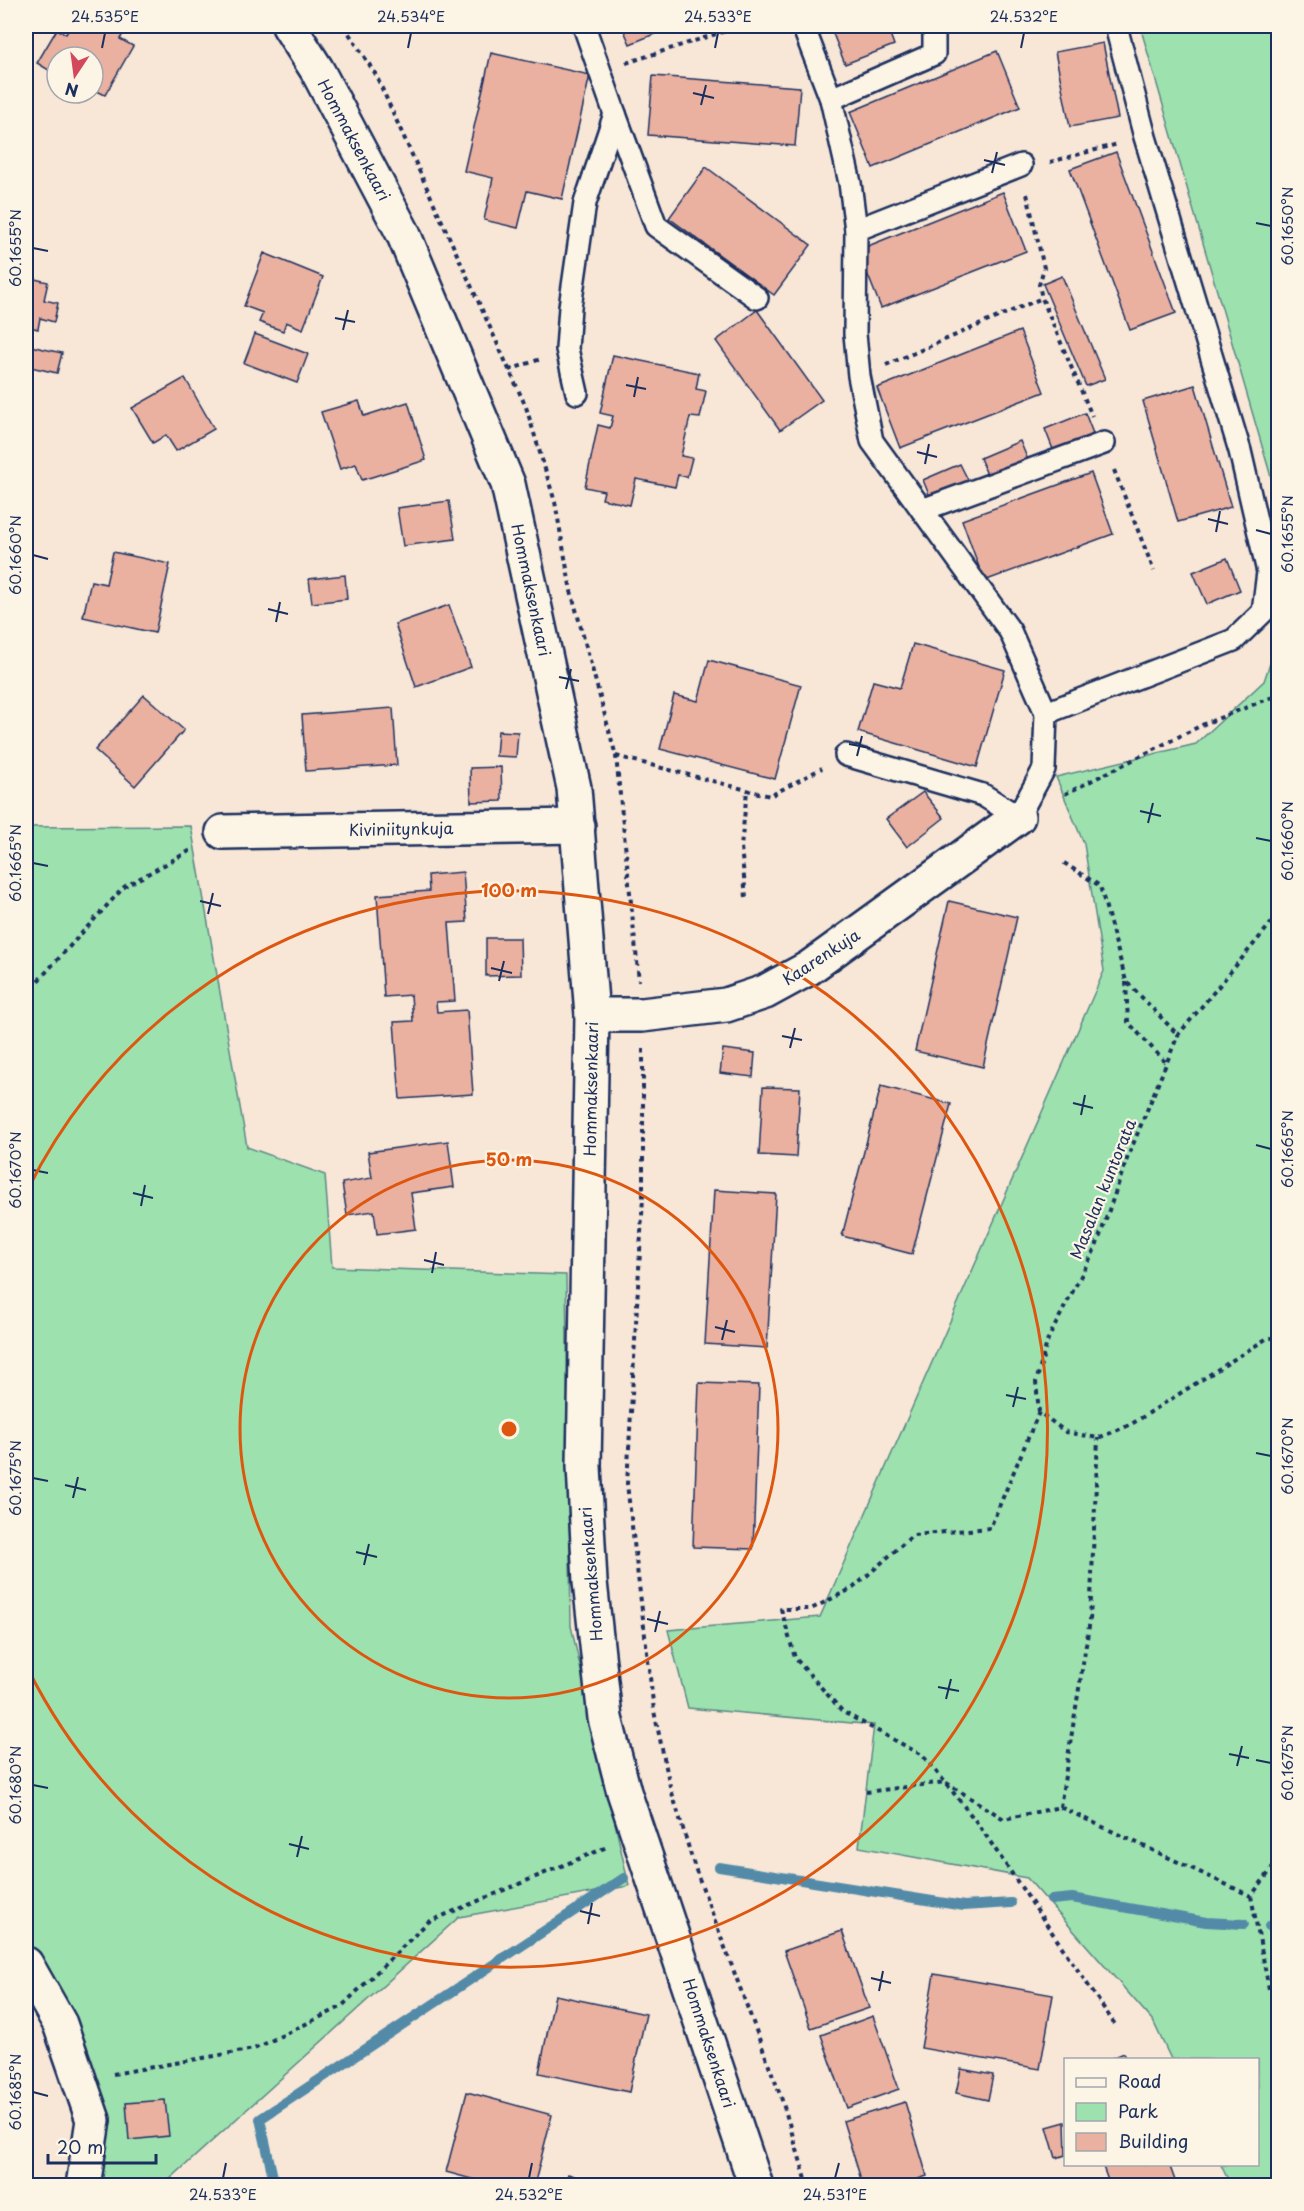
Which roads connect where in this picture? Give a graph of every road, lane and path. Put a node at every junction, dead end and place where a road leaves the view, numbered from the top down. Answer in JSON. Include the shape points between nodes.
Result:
{"nodes":[{"id":1,"x":289,"y":26,"type":"edge"},
{"id":2,"x":584,"y":26,"type":"edge"},
{"id":3,"x":741,"y":26,"type":"edge"},
{"id":4,"x":803,"y":26,"type":"edge"},
{"id":5,"x":934,"y":26,"type":"edge"},
{"id":6,"x":1118,"y":34,"type":"dead end"},
{"id":7,"x":600,"y":72,"type":"junction"},
{"id":8,"x":831,"y":99,"type":"junction"},
{"id":9,"x":615,"y":114,"type":"junction"},
{"id":10,"x":1145,"y":137,"type":"junction"},
{"id":11,"x":1021,"y":165,"type":"junction"},
{"id":12,"x":856,"y":230,"type":"junction"},
{"id":13,"x":757,"y":298,"type":"dead end"},
{"id":14,"x":1042,"y":298,"type":"junction"},
{"id":15,"x":859,"y":376,"type":"junction"},
{"id":16,"x":577,"y":393,"type":"dead end"},
{"id":17,"x":1104,"y":443,"type":"junction"},
{"id":18,"x":922,"y":510,"type":"junction"},
{"id":19,"x":1154,"y":571,"type":"dead end"},
{"id":20,"x":1278,"y":695,"type":"edge"},
{"id":21,"x":1047,"y":713,"type":"junction"},
{"id":22,"x":846,"y":755,"type":"joint"},
{"id":23,"x":616,"y":756,"type":"dead end"},
{"id":24,"x":747,"y":791,"type":"junction"},
{"id":25,"x":1018,"y":817,"type":"junction"},
{"id":26,"x":578,"y":826,"type":"junction"},
{"id":27,"x":224,"y":832,"type":"joint"},
{"id":28,"x":1064,"y":863,"type":"dead end"},
{"id":29,"x":746,"y":897,"type":"dead end"},
{"id":30,"x":1278,"y":915,"type":"edge"},
{"id":31,"x":1126,"y":981,"type":"junction"},
{"id":32,"x":26,"y":994,"type":"edge"},
{"id":33,"x":592,"y":1015,"type":"junction"},
{"id":34,"x":1178,"y":1035,"type":"junction"},
{"id":35,"x":1166,"y":1064,"type":"junction"},
{"id":36,"x":1278,"y":1337,"type":"edge"},
{"id":37,"x":1039,"y":1412,"type":"junction"},
{"id":38,"x":1098,"y":1437,"type":"junction"},
{"id":39,"x":945,"y":1782,"type":"junction"},
{"id":40,"x":866,"y":1792,"type":"dead end"},
{"id":41,"x":1060,"y":1807,"type":"junction"},
{"id":42,"x":639,"y":1833,"type":"junction"},
{"id":43,"x":1278,"y":1861,"type":"edge"},
{"id":44,"x":1251,"y":1896,"type":"junction"},
{"id":45,"x":26,"y":1964,"type":"edge"},
{"id":46,"x":1278,"y":2004,"type":"edge"},
{"id":47,"x":1116,"y":2026,"type":"dead end"},
{"id":48,"x":80,"y":2080,"type":"junction"},
{"id":49,"x":83,"y":2186,"type":"edge"},
{"id":50,"x":756,"y":2186,"type":"edge"}],
"edges":[{"from":1,"to":26,"type":"street","name":"Hommaksenkaari","via":[[317,70],[403,233],[508,484],[574,788]]},
{"from":2,"to":7,"type":"lane"},
{"from":3,"to":7,"type":"path"},
{"from":4,"to":8,"type":"lane"},
{"from":5,"to":8,"type":"lane","via":[[934,54]]},
{"from":6,"to":10,"type":"lane"},
{"from":7,"to":9,"type":"lane"},
{"from":8,"to":12,"type":"lane"},
{"from":9,"to":13,"type":"lane","via":[[656,226]]},
{"from":9,"to":16,"type":"lane","via":[[585,203],[570,307],[567,349]]},
{"from":10,"to":11,"type":"path","via":[[1048,162]]},
{"from":10,"to":21,"type":"lane","via":[[1240,451],[1268,572],[1263,612],[1234,640]]},
{"from":11,"to":12,"type":"lane"},
{"from":11,"to":14,"type":"path","via":[[1044,268],[1039,285]]},
{"from":12,"to":15,"type":"lane","via":[[855,334]]},
{"from":14,"to":15,"type":"path"},
{"from":14,"to":17,"type":"path"},
{"from":15,"to":18,"type":"lane","via":[[872,441]]},
{"from":17,"to":18,"type":"lane"},
{"from":17,"to":19,"type":"path"},
{"from":18,"to":21,"type":"lane","via":[[1010,632]]},
{"from":20,"to":25,"type":"path","via":[[1204,724]]},
{"from":21,"to":25,"type":"lane","via":[[1044,769]]},
{"from":22,"to":24,"type":"path","via":[[770,796]]},
{"from":22,"to":25,"type":"lane","via":[[983,795]]},
{"from":23,"to":24,"type":"path"},
{"from":24,"to":29,"type":"path","via":[[741,847]]},
{"from":25,"to":33,"type":"street","name":"Kaarenkuja","via":[[809,968],[765,992],[726,1005],[642,1015]]},
{"from":26,"to":27,"type":"street","name":"Kiviniitynkuja"},
{"from":26,"to":33,"type":"street","name":"Hommaksenkaari"},
{"from":27,"to":32,"type":"path","via":[[124,887]]},
{"from":28,"to":31,"type":"path","via":[[1100,886]]},
{"from":30,"to":34,"type":"path","name":"Masalan kuntorata"},
{"from":31,"to":34,"type":"path"},
{"from":31,"to":35,"type":"path","via":[[1128,1022]]},
{"from":33,"to":42,"type":"street","name":"Hommaksenkaari","via":[[584,1466],[590,1582],[605,1718]]},
{"from":34,"to":35,"type":"path","name":"Masalan kuntorata"},
{"from":35,"to":37,"type":"path","name":"Masalan kuntorata","via":[[1096,1246],[1048,1339],[1036,1382]]},
{"from":36,"to":38,"type":"path","via":[[1266,1339],[1130,1425]]},
{"from":37,"to":38,"type":"path","via":[[1066,1432]]},
{"from":37,"to":39,"type":"path","via":[[990,1528],[913,1535],[853,1587],[811,1608],[781,1609],[795,1659],[843,1712],[922,1755]]},
{"from":38,"to":41,"type":"path","via":[[1090,1620]]},
{"from":39,"to":40,"type":"path"},
{"from":39,"to":41,"type":"path","via":[[1004,1819]]},
{"from":39,"to":47,"type":"path"},
{"from":41,"to":44,"type":"path"},
{"from":42,"to":48,"type":"path","via":[[428,1922],[341,2007],[254,2049]]},
{"from":42,"to":50,"type":"street","name":"Hommaksenkaari"},
{"from":43,"to":44,"type":"path"},
{"from":44,"to":46,"type":"path","via":[[1269,1989]]},
{"from":45,"to":48,"type":"street","via":[[60,2024]]},
{"from":48,"to":49,"type":"street","via":[[93,2120]]}]}
